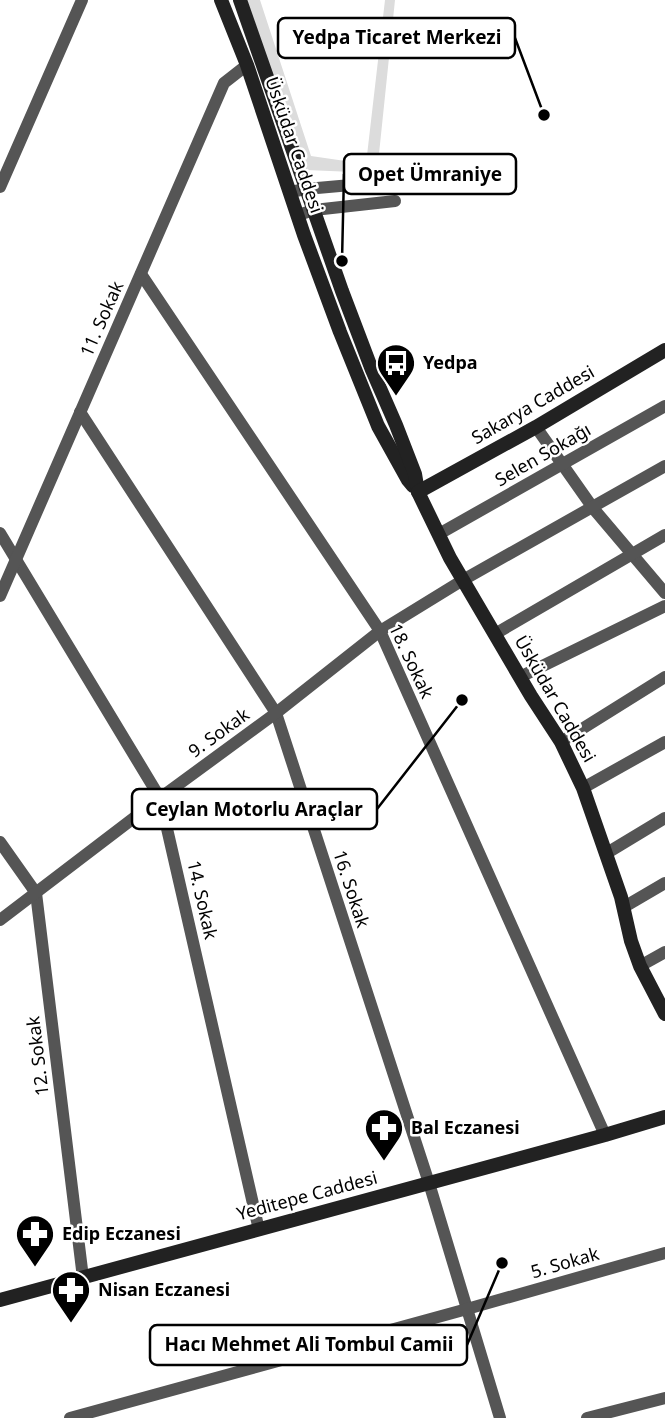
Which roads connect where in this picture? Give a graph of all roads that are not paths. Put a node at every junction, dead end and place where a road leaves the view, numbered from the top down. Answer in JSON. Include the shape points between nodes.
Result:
{"nodes":[{"id":1,"x":82,"y":0,"type":"edge"},
{"id":2,"x":221,"y":0,"type":"edge"},
{"id":3,"x":240,"y":0,"type":"edge"},
{"id":4,"x":247,"y":65,"type":"junction"},
{"id":5,"x":396,"y":181,"type":"dead end"},
{"id":6,"x":0,"y":187,"type":"edge"},
{"id":7,"x":306,"y":189,"type":"junction"},
{"id":8,"x":290,"y":192,"type":"junction"},
{"id":9,"x":395,"y":201,"type":"dead end"},
{"id":10,"x":314,"y":210,"type":"junction"},
{"id":11,"x":298,"y":215,"type":"junction"},
{"id":12,"x":141,"y":274,"type":"junction"},
{"id":13,"x":665,"y":350,"type":"edge"},
{"id":14,"x":665,"y":406,"type":"edge"},
{"id":15,"x":80,"y":412,"type":"junction"},
{"id":16,"x":536,"y":427,"type":"junction"},
{"id":17,"x":563,"y":464,"type":"junction"},
{"id":18,"x":665,"y":466,"type":"edge"},
{"id":19,"x":418,"y":492,"type":"junction"},
{"id":20,"x":593,"y":508,"type":"junction"},
{"id":21,"x":0,"y":533,"type":"edge"},
{"id":22,"x":439,"y":534,"type":"junction"},
{"id":23,"x":665,"y":534,"type":"edge"},
{"id":24,"x":632,"y":554,"type":"junction"},
{"id":25,"x":16,"y":559,"type":"junction"},
{"id":26,"x":463,"y":580,"type":"junction"},
{"id":27,"x":665,"y":593,"type":"edge"},
{"id":28,"x":0,"y":596,"type":"edge"},
{"id":29,"x":665,"y":606,"type":"edge"},
{"id":30,"x":380,"y":631,"type":"junction"},
{"id":31,"x":495,"y":634,"type":"junction"},
{"id":32,"x":520,"y":677,"type":"junction"},
{"id":33,"x":665,"y":677,"type":"edge"},
{"id":34,"x":276,"y":713,"type":"junction"},
{"id":35,"x":561,"y":742,"type":"junction"},
{"id":36,"x":665,"y":742,"type":"edge"},
{"id":37,"x":583,"y":788,"type":"junction"},
{"id":38,"x":160,"y":798,"type":"junction"},
{"id":39,"x":665,"y":818,"type":"edge"},
{"id":40,"x":0,"y":842,"type":"edge"},
{"id":41,"x":607,"y":853,"type":"junction"},
{"id":42,"x":665,"y":883,"type":"edge"},
{"id":43,"x":36,"y":893,"type":"junction"},
{"id":44,"x":624,"y":907,"type":"junction"},
{"id":45,"x":0,"y":920,"type":"edge"},
{"id":46,"x":665,"y":952,"type":"edge"},
{"id":47,"x":640,"y":966,"type":"junction"},
{"id":48,"x":665,"y":1014,"type":"edge"},
{"id":49,"x":665,"y":1117,"type":"edge"},
{"id":50,"x":606,"y":1135,"type":"junction"},
{"id":51,"x":429,"y":1183,"type":"junction"},
{"id":52,"x":259,"y":1230,"type":"junction"},
{"id":53,"x":665,"y":1253,"type":"edge"},
{"id":54,"x":83,"y":1278,"type":"junction"},
{"id":55,"x":0,"y":1300,"type":"edge"},
{"id":56,"x":467,"y":1309,"type":"junction"},
{"id":57,"x":665,"y":1398,"type":"edge"},
{"id":58,"x":70,"y":1418,"type":"edge"},
{"id":59,"x":499,"y":1418,"type":"edge"},
{"id":60,"x":587,"y":1418,"type":"edge"}],
"edges":[{"from":1,"to":6,"type":"street"},
{"from":2,"to":4,"type":"main road","name":"Üsküdar Caddesi"},
{"from":3,"to":7,"type":"main road","name":"Üsküdar Caddesi"},
{"from":4,"to":8,"type":"main road","name":"Üsküdar Caddesi"},
{"from":4,"to":12,"type":"street","name":"11. Sokak","via":[[224,83]]},
{"from":5,"to":7,"type":"street"},
{"from":7,"to":8,"type":"street"},
{"from":7,"to":10,"type":"main road","name":"Üsküdar Caddesi"},
{"from":8,"to":11,"type":"main road","name":"Üsküdar Caddesi"},
{"from":9,"to":10,"type":"street"},
{"from":10,"to":11,"type":"street"},
{"from":10,"to":19,"type":"main road","name":"Üsküdar Caddesi"},
{"from":11,"to":19,"type":"main road","name":"Üsküdar Caddesi","via":[[378,426]]},
{"from":12,"to":15,"type":"street","name":"11. Sokak"},
{"from":12,"to":30,"type":"street","name":"18. Sokak"},
{"from":13,"to":16,"type":"main road","name":"Sakarya Caddesi"},
{"from":14,"to":17,"type":"street","name":"Selen Sokağı"},
{"from":15,"to":25,"type":"street","name":"11. Sokak"},
{"from":15,"to":34,"type":"street","name":"16. Sokak"},
{"from":16,"to":17,"type":"street"},
{"from":16,"to":19,"type":"main road","name":"Sakarya Caddesi"},
{"from":17,"to":20,"type":"street"},
{"from":17,"to":22,"type":"street","name":"Selen Sokağı"},
{"from":18,"to":20,"type":"street","name":"9. Sokak"},
{"from":19,"to":22,"type":"main road","name":"Üsküdar Caddesi"},
{"from":20,"to":24,"type":"street"},
{"from":20,"to":26,"type":"street","name":"9. Sokak"},
{"from":21,"to":25,"type":"street","name":"14. Sokak"},
{"from":22,"to":26,"type":"main road","name":"Üsküdar Caddesi"},
{"from":23,"to":24,"type":"street"},
{"from":24,"to":27,"type":"street"},
{"from":24,"to":31,"type":"street"},
{"from":25,"to":28,"type":"street","name":"11. Sokak"},
{"from":25,"to":38,"type":"street","name":"14. Sokak"},
{"from":26,"to":30,"type":"street","name":"9. Sokak"},
{"from":26,"to":31,"type":"main road","name":"Üsküdar Caddesi"},
{"from":29,"to":32,"type":"street"},
{"from":30,"to":34,"type":"street","name":"9. Sokak"},
{"from":30,"to":50,"type":"street","name":"18. Sokak"},
{"from":31,"to":32,"type":"main road","name":"Üsküdar Caddesi"},
{"from":32,"to":35,"type":"main road","name":"Üsküdar Caddesi"},
{"from":33,"to":35,"type":"street"},
{"from":34,"to":38,"type":"street","name":"9. Sokak"},
{"from":34,"to":51,"type":"street","name":"16. Sokak"},
{"from":35,"to":37,"type":"main road","name":"Üsküdar Caddesi"},
{"from":36,"to":37,"type":"street"},
{"from":37,"to":41,"type":"main road","name":"Üsküdar Caddesi"},
{"from":38,"to":43,"type":"street","name":"9. Sokak"},
{"from":38,"to":52,"type":"street","name":"14. Sokak"},
{"from":39,"to":41,"type":"street"},
{"from":40,"to":43,"type":"street","name":"12. Sokak"},
{"from":41,"to":44,"type":"main road","name":"Üsküdar Caddesi"},
{"from":42,"to":44,"type":"street"},
{"from":43,"to":45,"type":"street","name":"9. Sokak"},
{"from":43,"to":54,"type":"street","name":"12. Sokak"},
{"from":44,"to":47,"type":"main road","name":"Üsküdar Caddesi"},
{"from":46,"to":47,"type":"street"},
{"from":47,"to":48,"type":"main road","name":"Üsküdar Caddesi"},
{"from":49,"to":50,"type":"main road","name":"Yeditepe Caddesi"},
{"from":50,"to":51,"type":"main road","name":"Yeditepe Caddesi"},
{"from":51,"to":52,"type":"main road","name":"Yeditepe Caddesi"},
{"from":51,"to":56,"type":"street","name":"16. Sokak"},
{"from":52,"to":54,"type":"main road","name":"Yeditepe Caddesi"},
{"from":53,"to":56,"type":"street","name":"5. Sokak"},
{"from":54,"to":55,"type":"main road","name":"Yeditepe Caddesi"},
{"from":56,"to":58,"type":"street","name":"5. Sokak"},
{"from":56,"to":59,"type":"street","name":"16. Sokak"},
{"from":57,"to":60,"type":"street"}]}
